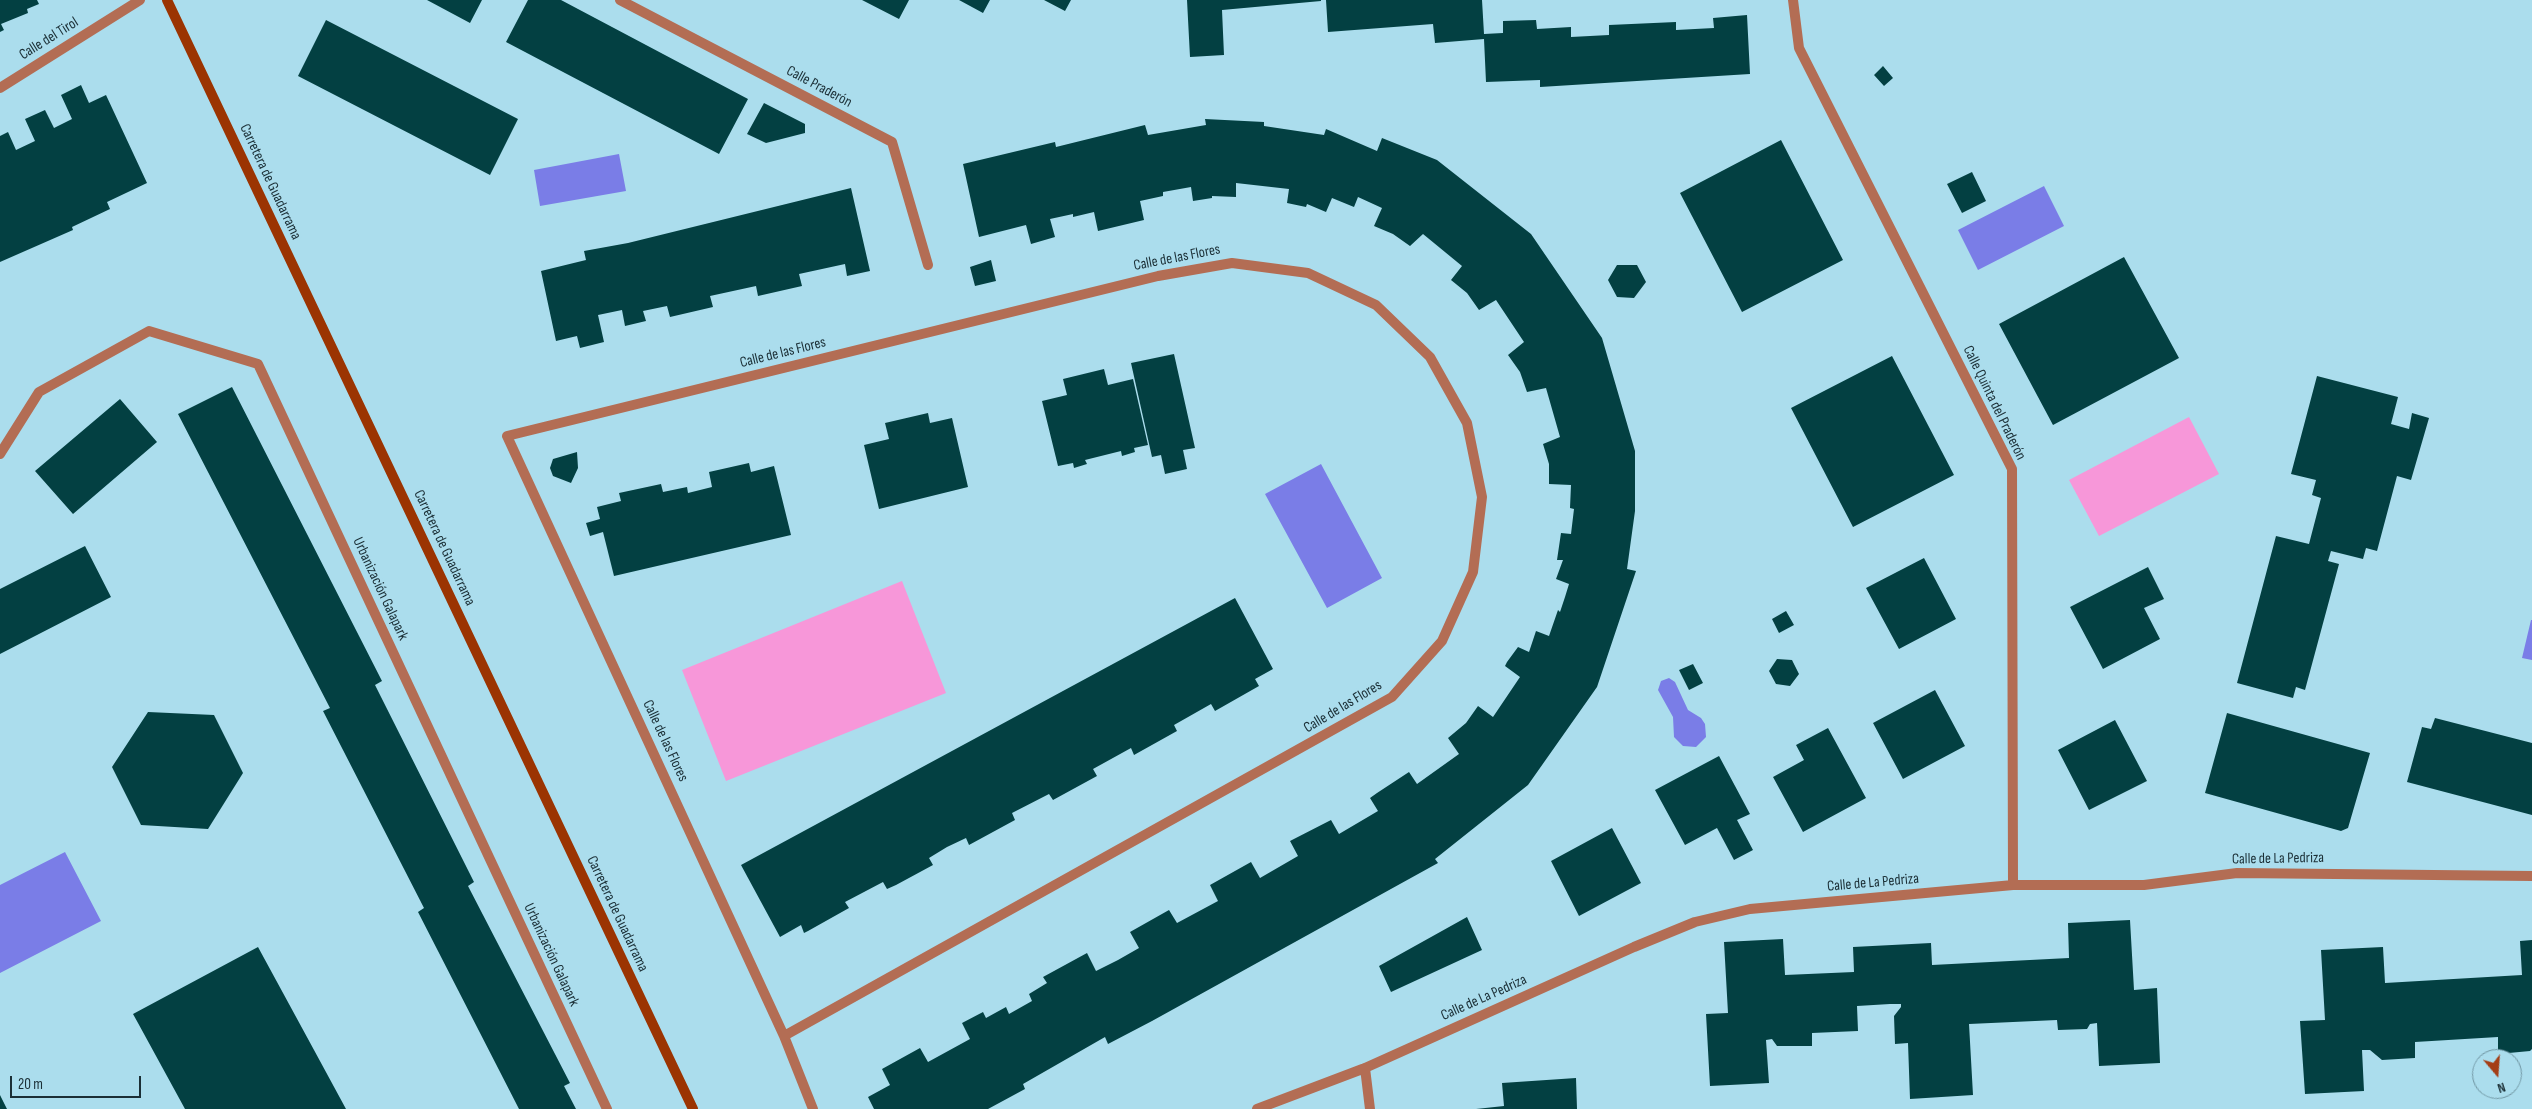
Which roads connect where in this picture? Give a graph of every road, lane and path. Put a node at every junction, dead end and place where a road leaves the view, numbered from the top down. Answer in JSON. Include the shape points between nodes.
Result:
{"nodes":[{"id":1,"x":140,"y":0,"type":"edge"},
{"id":2,"x":167,"y":0,"type":"edge"},
{"id":3,"x":620,"y":0,"type":"edge"},
{"id":4,"x":1793,"y":0,"type":"edge"},
{"id":5,"x":0,"y":88,"type":"edge"},
{"id":6,"x":928,"y":265,"type":"dead end"},
{"id":7,"x":0,"y":454,"type":"edge"},
{"id":8,"x":2532,"y":876,"type":"edge"},
{"id":9,"x":2012,"y":885,"type":"junction"},
{"id":10,"x":784,"y":1036,"type":"junction"},
{"id":11,"x":1365,"y":1068,"type":"junction"},
{"id":12,"x":607,"y":1109,"type":"edge"},
{"id":13,"x":693,"y":1109,"type":"edge"},
{"id":14,"x":813,"y":1109,"type":"edge"},
{"id":15,"x":1257,"y":1109,"type":"edge"},
{"id":16,"x":1370,"y":1109,"type":"edge"}],
"edges":[{"from":1,"to":5,"type":"street","name":"Calle del Tirol"},
{"from":2,"to":13,"type":"main road","name":"Carretera de Guadarrama"},
{"from":3,"to":6,"type":"street","name":"Calle Praderón","via":[[892,142]]},
{"from":4,"to":9,"type":"street","name":"Calle Quinta del Praderón","via":[[1799,48],[2012,469]]},
{"from":7,"to":12,"type":"street","name":"Urbanización Galapark","via":[[39,392],[149,331],[258,364]]},
{"from":8,"to":9,"type":"street","name":"Calle de La Pedriza","via":[[2237,873],[2144,885]]},
{"from":9,"to":11,"type":"street","name":"Calle de La Pedriza","via":[[1750,909],[1696,922]]},
{"from":10,"to":10,"type":"street","name":"Calle de las Flores","via":[[507,436],[1158,276],[1232,263],[1308,272],[1376,305],[1430,357],[1467,423],[1482,496],[1473,572],[1442,641],[1392,697]]},
{"from":10,"to":14,"type":"street","name":"Calle de las Flores"},
{"from":11,"to":15,"type":"street","name":"Calle de La Pedriza"},
{"from":11,"to":16,"type":"street"}]}
